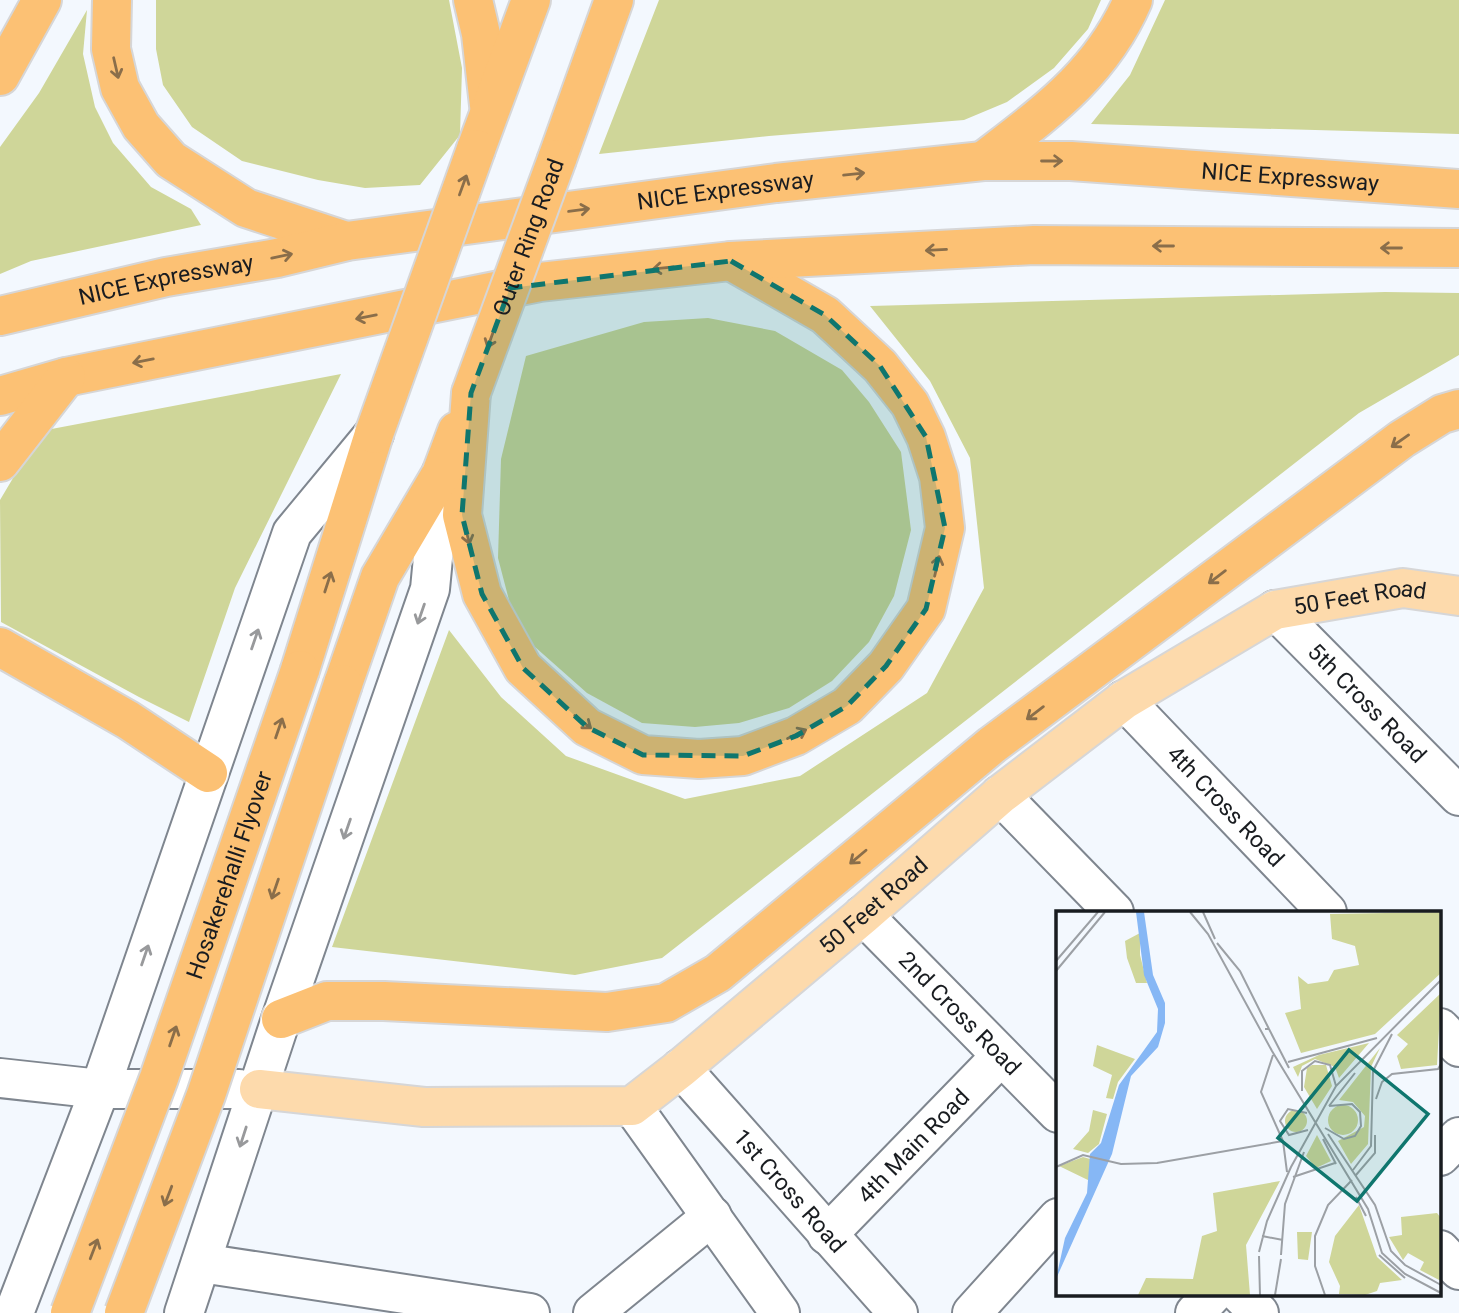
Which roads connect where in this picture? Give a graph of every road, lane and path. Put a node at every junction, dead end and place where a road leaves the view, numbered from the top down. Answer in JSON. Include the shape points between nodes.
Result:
{"nodes":[{"id":1,"x":42,"y":0,"type":"edge"},
{"id":2,"x":112,"y":0,"type":"edge"},
{"id":3,"x":473,"y":0,"type":"edge"},
{"id":4,"x":531,"y":0,"type":"edge"},
{"id":5,"x":614,"y":0,"type":"edge"},
{"id":6,"x":1133,"y":0,"type":"edge"},
{"id":7,"x":1,"y":72,"type":"edge"},
{"id":8,"x":490,"y":111,"type":"junction"},
{"id":9,"x":984,"y":160,"type":"junction"},
{"id":10,"x":1459,"y":189,"type":"edge"},
{"id":11,"x":347,"y":242,"type":"junction"},
{"id":12,"x":1459,"y":248,"type":"edge"},
{"id":13,"x":731,"y":261,"type":"junction"},
{"id":14,"x":0,"y":316,"type":"edge"},
{"id":15,"x":66,"y":377,"type":"junction"},
{"id":16,"x":471,"y":393,"type":"junction"},
{"id":17,"x":0,"y":396,"type":"edge"},
{"id":18,"x":1459,"y":409,"type":"edge"},
{"id":19,"x":374,"y":434,"type":"junction"},
{"id":20,"x":0,"y":461,"type":"edge"},
{"id":21,"x":441,"y":474,"type":"junction"},
{"id":22,"x":1459,"y":596,"type":"edge"},
{"id":23,"x":1275,"y":610,"type":"junction"},
{"id":24,"x":0,"y":647,"type":"edge"},
{"id":25,"x":1124,"y":700,"type":"junction"},
{"id":26,"x":208,"y":773,"type":"junction"},
{"id":27,"x":1000,"y":795,"type":"junction"},
{"id":28,"x":1459,"y":796,"type":"edge"},
{"id":29,"x":1113,"y":911,"type":"edge"},
{"id":30,"x":1326,"y":911,"type":"edge"},
{"id":31,"x":863,"y":915,"type":"junction"},
{"id":32,"x":281,"y":1019,"type":"junction"},
{"id":33,"x":1442,"y":1030,"type":"edge"},
{"id":34,"x":1459,"y":1047,"type":"edge"},
{"id":35,"x":1001,"y":1056,"type":"junction"},
{"id":36,"x":681,"y":1068,"type":"junction"},
{"id":37,"x":0,"y":1078,"type":"edge"},
{"id":38,"x":258,"y":1088,"type":"junction"},
{"id":39,"x":100,"y":1089,"type":"junction"},
{"id":40,"x":632,"y":1106,"type":"junction"},
{"id":41,"x":1056,"y":1111,"type":"edge"},
{"id":42,"x":1459,"y":1137,"type":"edge"},
{"id":43,"x":1442,"y":1154,"type":"edge"},
{"id":44,"x":712,"y":1216,"type":"junction"},
{"id":45,"x":1056,"y":1220,"type":"edge"},
{"id":46,"x":827,"y":1235,"type":"junction"},
{"id":47,"x":1442,"y":1252,"type":"edge"},
{"id":48,"x":201,"y":1263,"type":"junction"},
{"id":49,"x":1459,"y":1270,"type":"edge"},
{"id":50,"x":15,"y":1273,"type":"edge"},
{"id":51,"x":1211,"y":1296,"type":"edge"},
{"id":52,"x":1242,"y":1296,"type":"edge"},
{"id":53,"x":609,"y":1308,"type":"edge"},
{"id":54,"x":14,"y":1313,"type":"edge"},
{"id":55,"x":70,"y":1313,"type":"edge"},
{"id":56,"x":124,"y":1313,"type":"edge"},
{"id":57,"x":184,"y":1313,"type":"edge"},
{"id":58,"x":530,"y":1313,"type":"edge"},
{"id":59,"x":780,"y":1313,"type":"edge"},
{"id":60,"x":898,"y":1313,"type":"edge"},
{"id":61,"x":972,"y":1313,"type":"edge"},
{"id":62,"x":1195,"y":1313,"type":"edge"},
{"id":63,"x":1259,"y":1313,"type":"edge"}],
"edges":[{"from":1,"to":7,"type":"highway"},
{"from":2,"to":11,"type":"highway","one_way":true,"via":[[111,49],[120,88],[141,125],[171,160],[246,208]]},
{"from":3,"to":8,"type":"highway"},
{"from":4,"to":8,"type":"highway"},
{"from":5,"to":16,"type":"highway","name":"Outer Ring Road","one_way":true,"bridge":true},
{"from":6,"to":9,"type":"highway","via":[[1122,25],[1070,92]]},
{"from":19,"to":8,"type":"highway","one_way":true,"bridge":true},
{"from":9,"to":10,"type":"highway","name":"NICE Expressway","one_way":true,"via":[[1071,161]]},
{"from":11,"to":9,"type":"highway","name":"NICE Expressway","one_way":true,"via":[[762,184]]},
{"from":14,"to":11,"type":"highway","name":"NICE Expressway","one_way":true,"via":[[166,276]]},
{"from":12,"to":13,"type":"highway","one_way":true,"via":[[1034,245]]},
{"from":13,"to":15,"type":"highway","one_way":true,"via":[[540,282]]},
{"from":16,"to":13,"type":"highway","one_way":true,"via":[[462,515],[482,594],[523,668],[587,727],[643,755],[743,756],[796,736],[846,706],[887,666],[926,609],[946,528],[939,477],[926,437],[910,404],[880,366],[825,315]]},
{"from":15,"to":17,"type":"highway"},
{"from":15,"to":20,"type":"highway"},
{"from":16,"to":21,"type":"highway","name":"Outer Ring Road"},
{"from":18,"to":32,"type":"highway","one_way":true,"via":[[1402,439],[1003,737],[718,973],[666,1003],[607,1012],[327,1001]]},
{"from":26,"to":19,"type":"street","one_way":true,"via":[[292,533]]},
{"from":55,"to":19,"type":"highway","name":"Hosakerehalli Flyover","one_way":true,"bridge":true,"via":[[159,1078],[300,670]]},
{"from":21,"to":32,"type":"street","one_way":true,"via":[[430,589]]},
{"from":21,"to":56,"type":"highway","one_way":true,"bridge":true,"via":[[380,577],[206,1095]]},
{"from":22,"to":23,"type":"main road","name":"50 Feet Road","via":[[1403,588]]},
{"from":23,"to":25,"type":"main road","name":"50 Feet Road"},
{"from":23,"to":28,"type":"street","name":"5th Cross Road"},
{"from":24,"to":26,"type":"highway","via":[[128,720]]},
{"from":25,"to":27,"type":"main road","name":"50 Feet Road"},
{"from":25,"to":30,"type":"street","name":"4th Cross Road"},
{"from":39,"to":26,"type":"street","one_way":true},
{"from":27,"to":29,"type":"street"},
{"from":27,"to":31,"type":"main road","name":"50 Feet Road"},
{"from":31,"to":35,"type":"street","name":"2nd Cross Road"},
{"from":31,"to":36,"type":"main road","name":"50 Feet Road"},
{"from":32,"to":38,"type":"street"},
{"from":33,"to":34,"type":"street"},
{"from":35,"to":41,"type":"street","name":"2nd Cross Road"},
{"from":35,"to":46,"type":"street","name":"4th Main Road"},
{"from":36,"to":40,"type":"main road","name":"50 Feet Road"},
{"from":36,"to":46,"type":"street","name":"1st Cross Road"},
{"from":37,"to":39,"type":"street"},
{"from":38,"to":39,"type":"street"},
{"from":38,"to":40,"type":"main road","via":[[424,1107]]},
{"from":38,"to":48,"type":"street","one_way":true},
{"from":39,"to":50,"type":"street"},
{"from":40,"to":44,"type":"street"},
{"from":42,"to":43,"type":"street"},
{"from":44,"to":53,"type":"street"},
{"from":44,"to":59,"type":"street"},
{"from":45,"to":61,"type":"street"},
{"from":46,"to":60,"type":"street","name":"1st Cross Road"},
{"from":47,"to":49,"type":"street"},
{"from":48,"to":57,"type":"street"},
{"from":48,"to":58,"type":"street"},
{"from":50,"to":54,"type":"street"},
{"from":51,"to":62,"type":"street"},
{"from":52,"to":63,"type":"street"}]}
